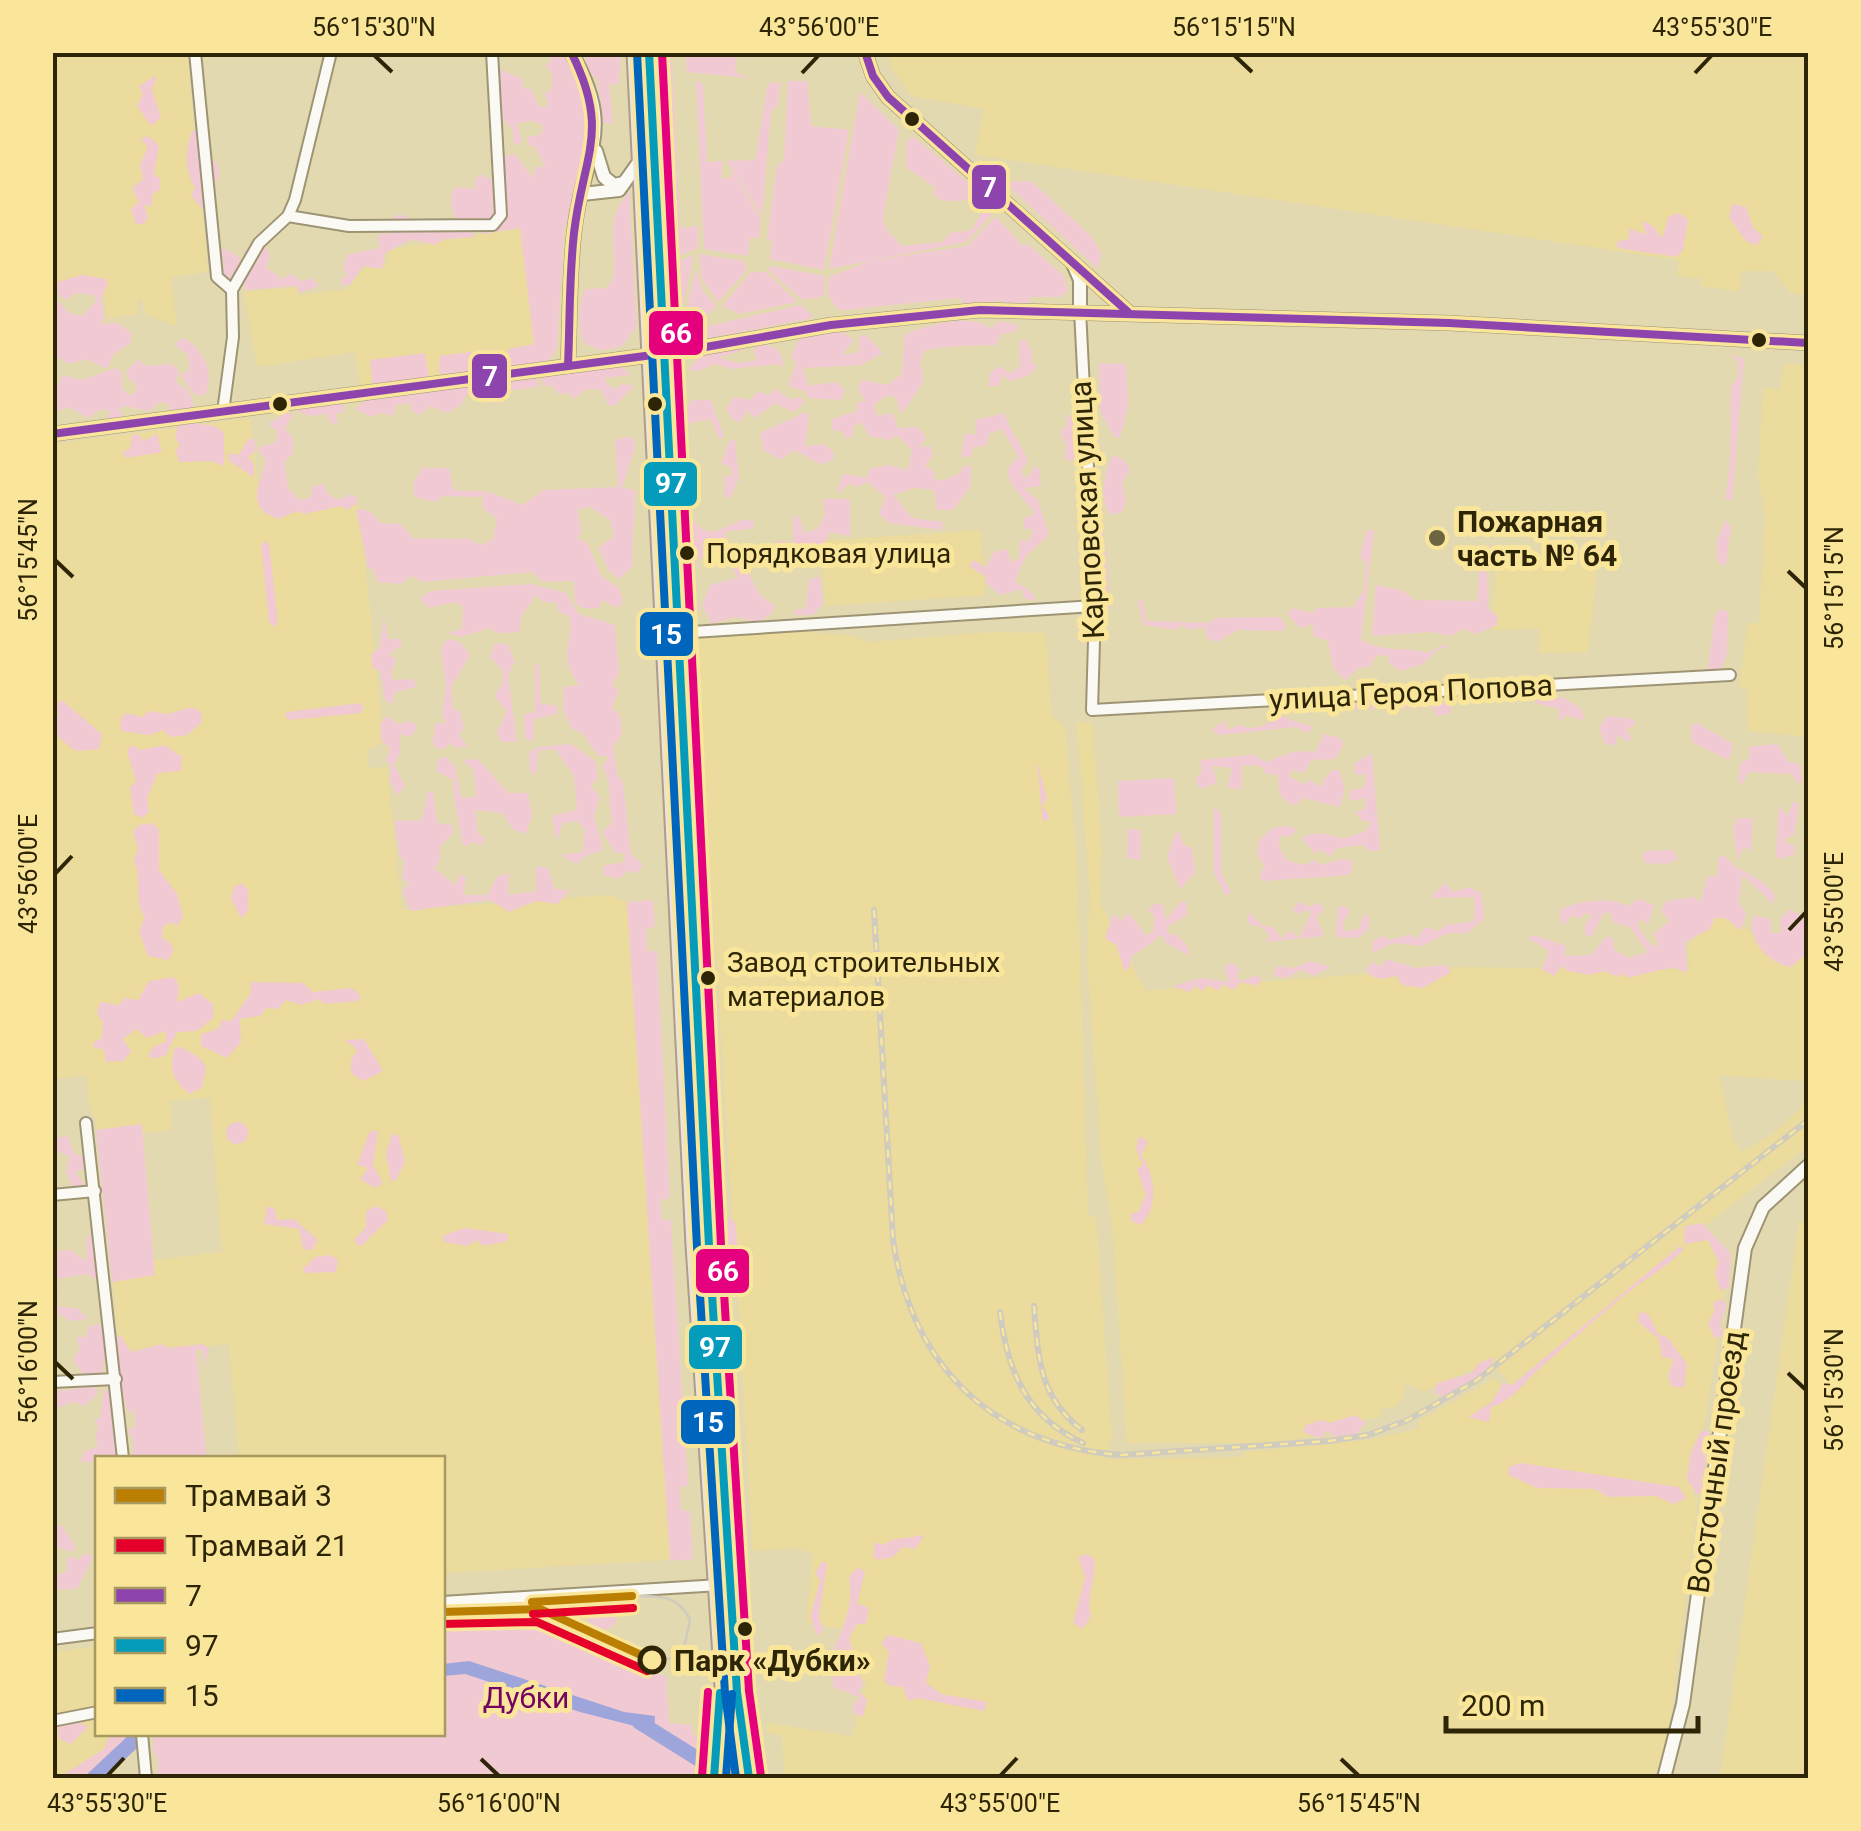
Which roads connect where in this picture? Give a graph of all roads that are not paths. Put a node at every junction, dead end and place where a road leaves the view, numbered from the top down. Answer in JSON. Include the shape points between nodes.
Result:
{"nodes":[{"id":1,"x":195,"y":52,"type":"edge"},
{"id":2,"x":331,"y":52,"type":"edge"},
{"id":3,"x":492,"y":52,"type":"edge"},
{"id":4,"x":571,"y":52,"type":"edge"},
{"id":5,"x":635,"y":52,"type":"edge"},
{"id":6,"x":649,"y":52,"type":"edge"},
{"id":7,"x":864,"y":52,"type":"edge"},
{"id":8,"x":595,"y":149,"type":"junction"},
{"id":9,"x":640,"y":160,"type":"junction"},
{"id":10,"x":626,"y":183,"type":"junction"},
{"id":11,"x":582,"y":194,"type":"junction"},
{"id":12,"x":288,"y":216,"type":"junction"},
{"id":13,"x":1072,"y":264,"type":"junction"},
{"id":14,"x":232,"y":290,"type":"junction"},
{"id":15,"x":1080,"y":310,"type":"junction"},
{"id":16,"x":1128,"y":312,"type":"junction"},
{"id":17,"x":1808,"y":343,"type":"edge"},
{"id":18,"x":657,"y":354,"type":"junction"},
{"id":19,"x":568,"y":366,"type":"junction"},
{"id":20,"x":223,"y":412,"type":"junction"},
{"id":21,"x":52,"y":434,"type":"edge"},
{"id":22,"x":1095,"y":606,"type":"junction"},
{"id":23,"x":661,"y":633,"type":"junction"},
{"id":24,"x":680,"y":633,"type":"junction"},
{"id":25,"x":1730,"y":675,"type":"dead end"},
{"id":26,"x":1092,"y":710,"type":"joint"},
{"id":27,"x":86,"y":1123,"type":"dead end"},
{"id":28,"x":1808,"y":1166,"type":"edge"},
{"id":29,"x":95,"y":1191,"type":"junction"},
{"id":30,"x":52,"y":1195,"type":"edge"},
{"id":31,"x":116,"y":1379,"type":"junction"},
{"id":32,"x":52,"y":1382,"type":"edge"},
{"id":33,"x":123,"y":1456,"type":"edge"},
{"id":34,"x":723,"y":1585,"type":"junction"},
{"id":35,"x":445,"y":1602,"type":"edge"},
{"id":36,"x":95,"y":1633,"type":"edge"},
{"id":37,"x":52,"y":1639,"type":"edge"},
{"id":38,"x":720,"y":1688,"type":"junction"},
{"id":39,"x":95,"y":1713,"type":"edge"},
{"id":40,"x":52,"y":1721,"type":"edge"},
{"id":41,"x":142,"y":1736,"type":"edge"},
{"id":42,"x":146,"y":1778,"type":"edge"},
{"id":43,"x":714,"y":1778,"type":"edge"},
{"id":44,"x":729,"y":1778,"type":"edge"},
{"id":45,"x":746,"y":1778,"type":"edge"},
{"id":46,"x":1664,"y":1778,"type":"edge"}],
"edges":[{"from":1,"to":14,"type":"street","via":[[217,277]]},
{"from":2,"to":12,"type":"street"},
{"from":3,"to":12,"type":"street","via":[[501,214],[493,225],[349,226]]},
{"from":4,"to":8,"type":"street","via":[[591,96]]},
{"from":5,"to":9,"type":"main road"},
{"from":6,"to":18,"type":"main road"},
{"from":7,"to":13,"type":"street","via":[[888,97]]},
{"from":8,"to":10,"type":"street","via":[[604,176],[614,185]]},
{"from":8,"to":11,"type":"street"},
{"from":9,"to":10,"type":"street"},
{"from":9,"to":18,"type":"main road"},
{"from":10,"to":11,"type":"street","via":[[619,190]]},
{"from":11,"to":19,"type":"street"},
{"from":12,"to":14,"type":"street","via":[[259,243]]},
{"from":13,"to":15,"type":"street","via":[[1080,280]]},
{"from":13,"to":16,"type":"street"},
{"from":14,"to":20,"type":"street"},
{"from":15,"to":16,"type":"street"},
{"from":15,"to":18,"type":"street","via":[[910,316]]},
{"from":15,"to":22,"type":"street","name":"Карповская улица"},
{"from":16,"to":17,"type":"street"},
{"from":18,"to":19,"type":"street"},
{"from":18,"to":23,"type":"main road"},
{"from":18,"to":24,"type":"main road"},
{"from":19,"to":20,"type":"street"},
{"from":20,"to":21,"type":"street"},
{"from":22,"to":24,"type":"street"},
{"from":22,"to":26,"type":"street","name":"Карповская улица"},
{"from":23,"to":24,"type":"street"},
{"from":23,"to":34,"type":"main road"},
{"from":24,"to":34,"type":"main road"},
{"from":25,"to":26,"type":"street","name":"улица Героя Попова"},
{"from":27,"to":29,"type":"street"},
{"from":28,"to":46,"type":"street","name":"Восточный проезд","via":[[1763,1208],[1745,1248],[1681,1717]]},
{"from":29,"to":30,"type":"street"},
{"from":29,"to":31,"type":"street"},
{"from":31,"to":32,"type":"street"},
{"from":31,"to":33,"type":"street"},
{"from":34,"to":35,"type":"street"},
{"from":34,"to":38,"type":"main road"},
{"from":34,"to":45,"type":"main road"},
{"from":36,"to":37,"type":"street"},
{"from":38,"to":43,"type":"main road"},
{"from":38,"to":44,"type":"main road"},
{"from":39,"to":40,"type":"street"},
{"from":41,"to":42,"type":"street"}]}
